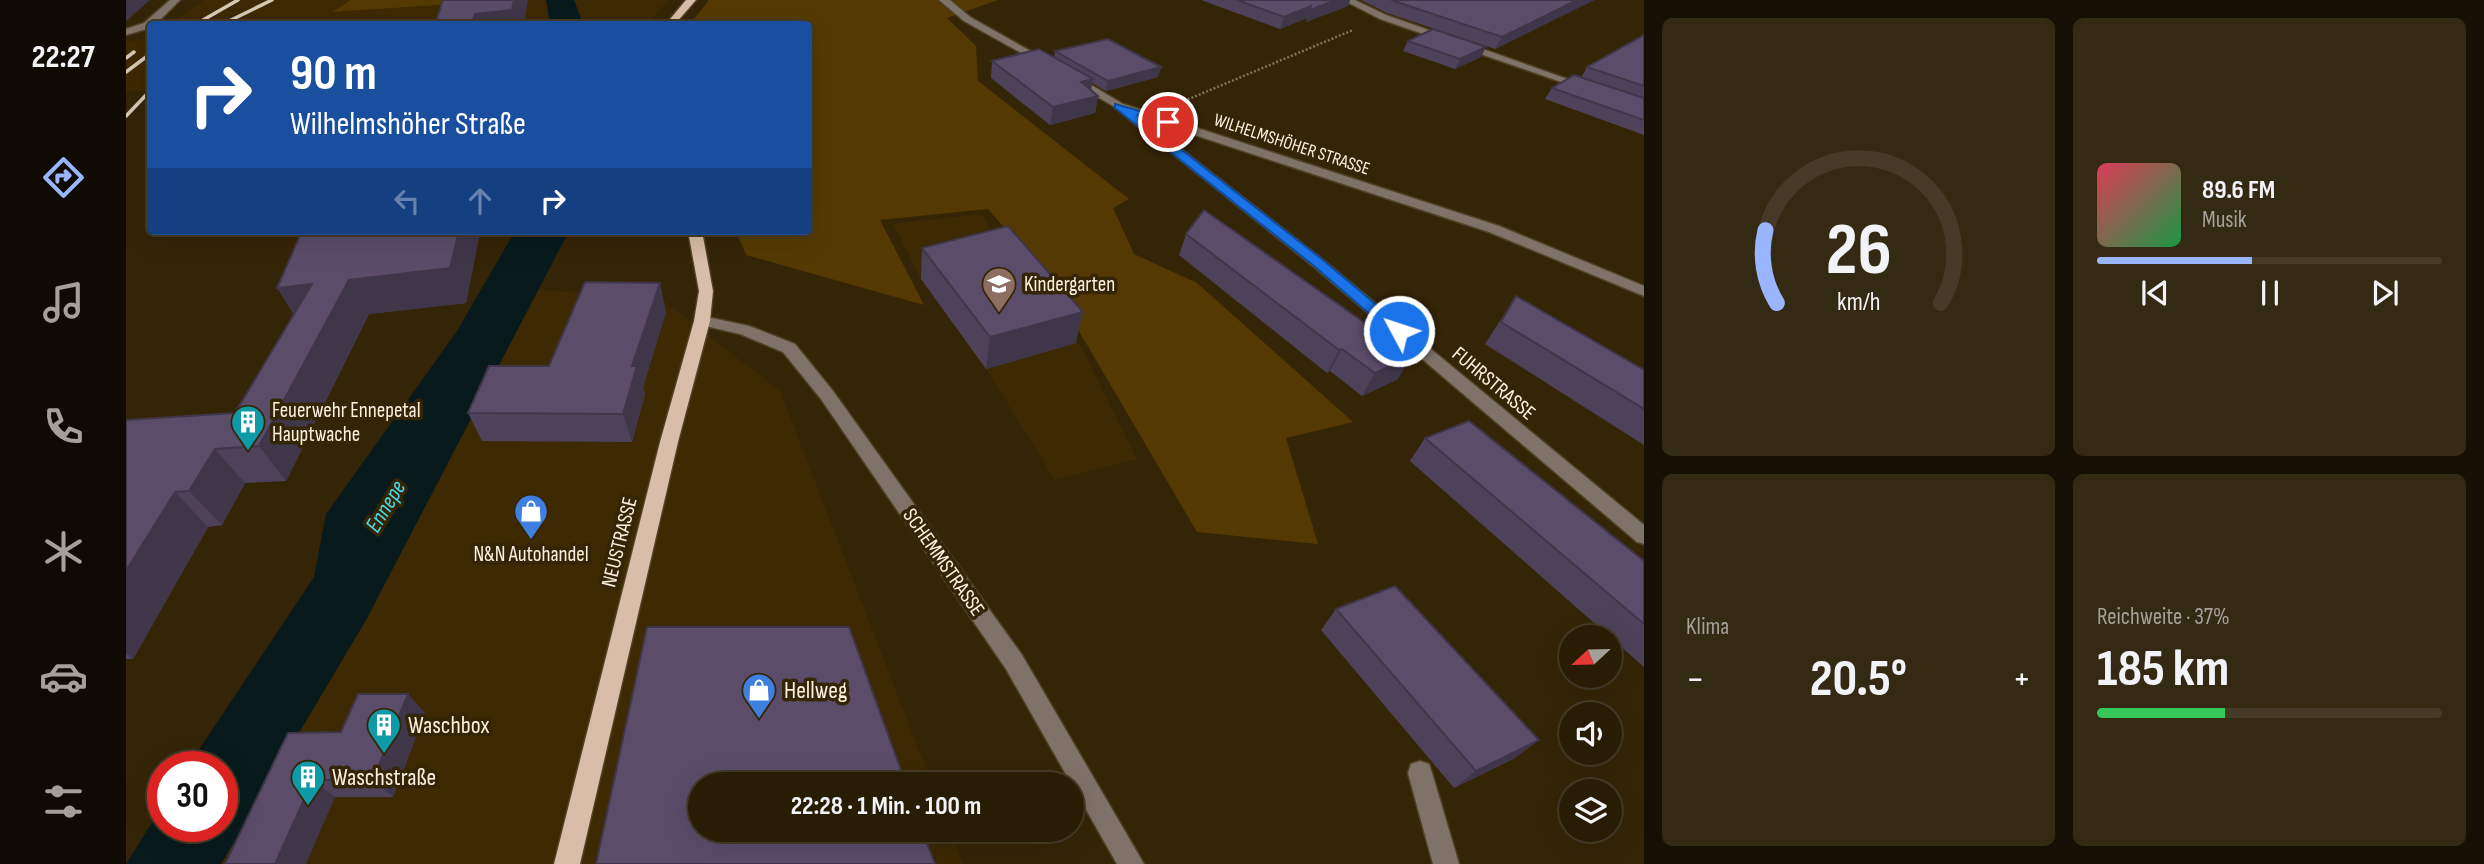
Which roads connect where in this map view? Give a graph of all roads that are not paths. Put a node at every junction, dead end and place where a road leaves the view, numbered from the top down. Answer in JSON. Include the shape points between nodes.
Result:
{"nodes":[{"id":1,"x":175,"y":0,"type":"edge"},
{"id":2,"x":691,"y":0,"type":"edge"},
{"id":3,"x":944,"y":0,"type":"edge"},
{"id":4,"x":1348,"y":0,"type":"edge"},
{"id":5,"x":155,"y":21,"type":"edge"},
{"id":6,"x":673,"y":21,"type":"edge"},
{"id":7,"x":147,"y":26,"type":"edge"},
{"id":8,"x":126,"y":32,"type":"edge"},
{"id":9,"x":1605,"y":94,"type":"edge"},
{"id":10,"x":1119,"y":106,"type":"junction"},
{"id":11,"x":696,"y":235,"type":"edge"},
{"id":12,"x":1644,"y":291,"type":"edge"},
{"id":13,"x":702,"y":321,"type":"junction"},
{"id":14,"x":1644,"y":537,"type":"edge"},
{"id":15,"x":1420,"y":773,"type":"dead end"},
{"id":16,"x":567,"y":864,"type":"edge"},
{"id":17,"x":1131,"y":864,"type":"edge"},
{"id":18,"x":1446,"y":864,"type":"edge"}],
"edges":[{"from":1,"to":5,"type":"street"},
{"from":2,"to":6,"type":"main road"},
{"from":3,"to":10,"type":"street","name":"WILHELMSHÖHER STRASSE","via":[[967,19]]},
{"from":4,"to":9,"type":"street","via":[[1383,17]]},
{"from":7,"to":8,"type":"street"},
{"from":10,"to":12,"type":"street","name":"WILHELMSHÖHER STRASSE","via":[[1494,229]]},
{"from":10,"to":14,"type":"street","name":"FUHRSTRASSE","via":[[1318,263]]},
{"from":11,"to":13,"type":"main road","name":"NEUSTRASSE","via":[[706,291]]},
{"from":13,"to":16,"type":"main road","name":"NEUSTRASSE"},
{"from":13,"to":17,"type":"street","name":"SCHEMMSTRASSE","via":[[744,330],[789,348],[827,396],[1014,662]]},
{"from":15,"to":18,"type":"street"}]}
